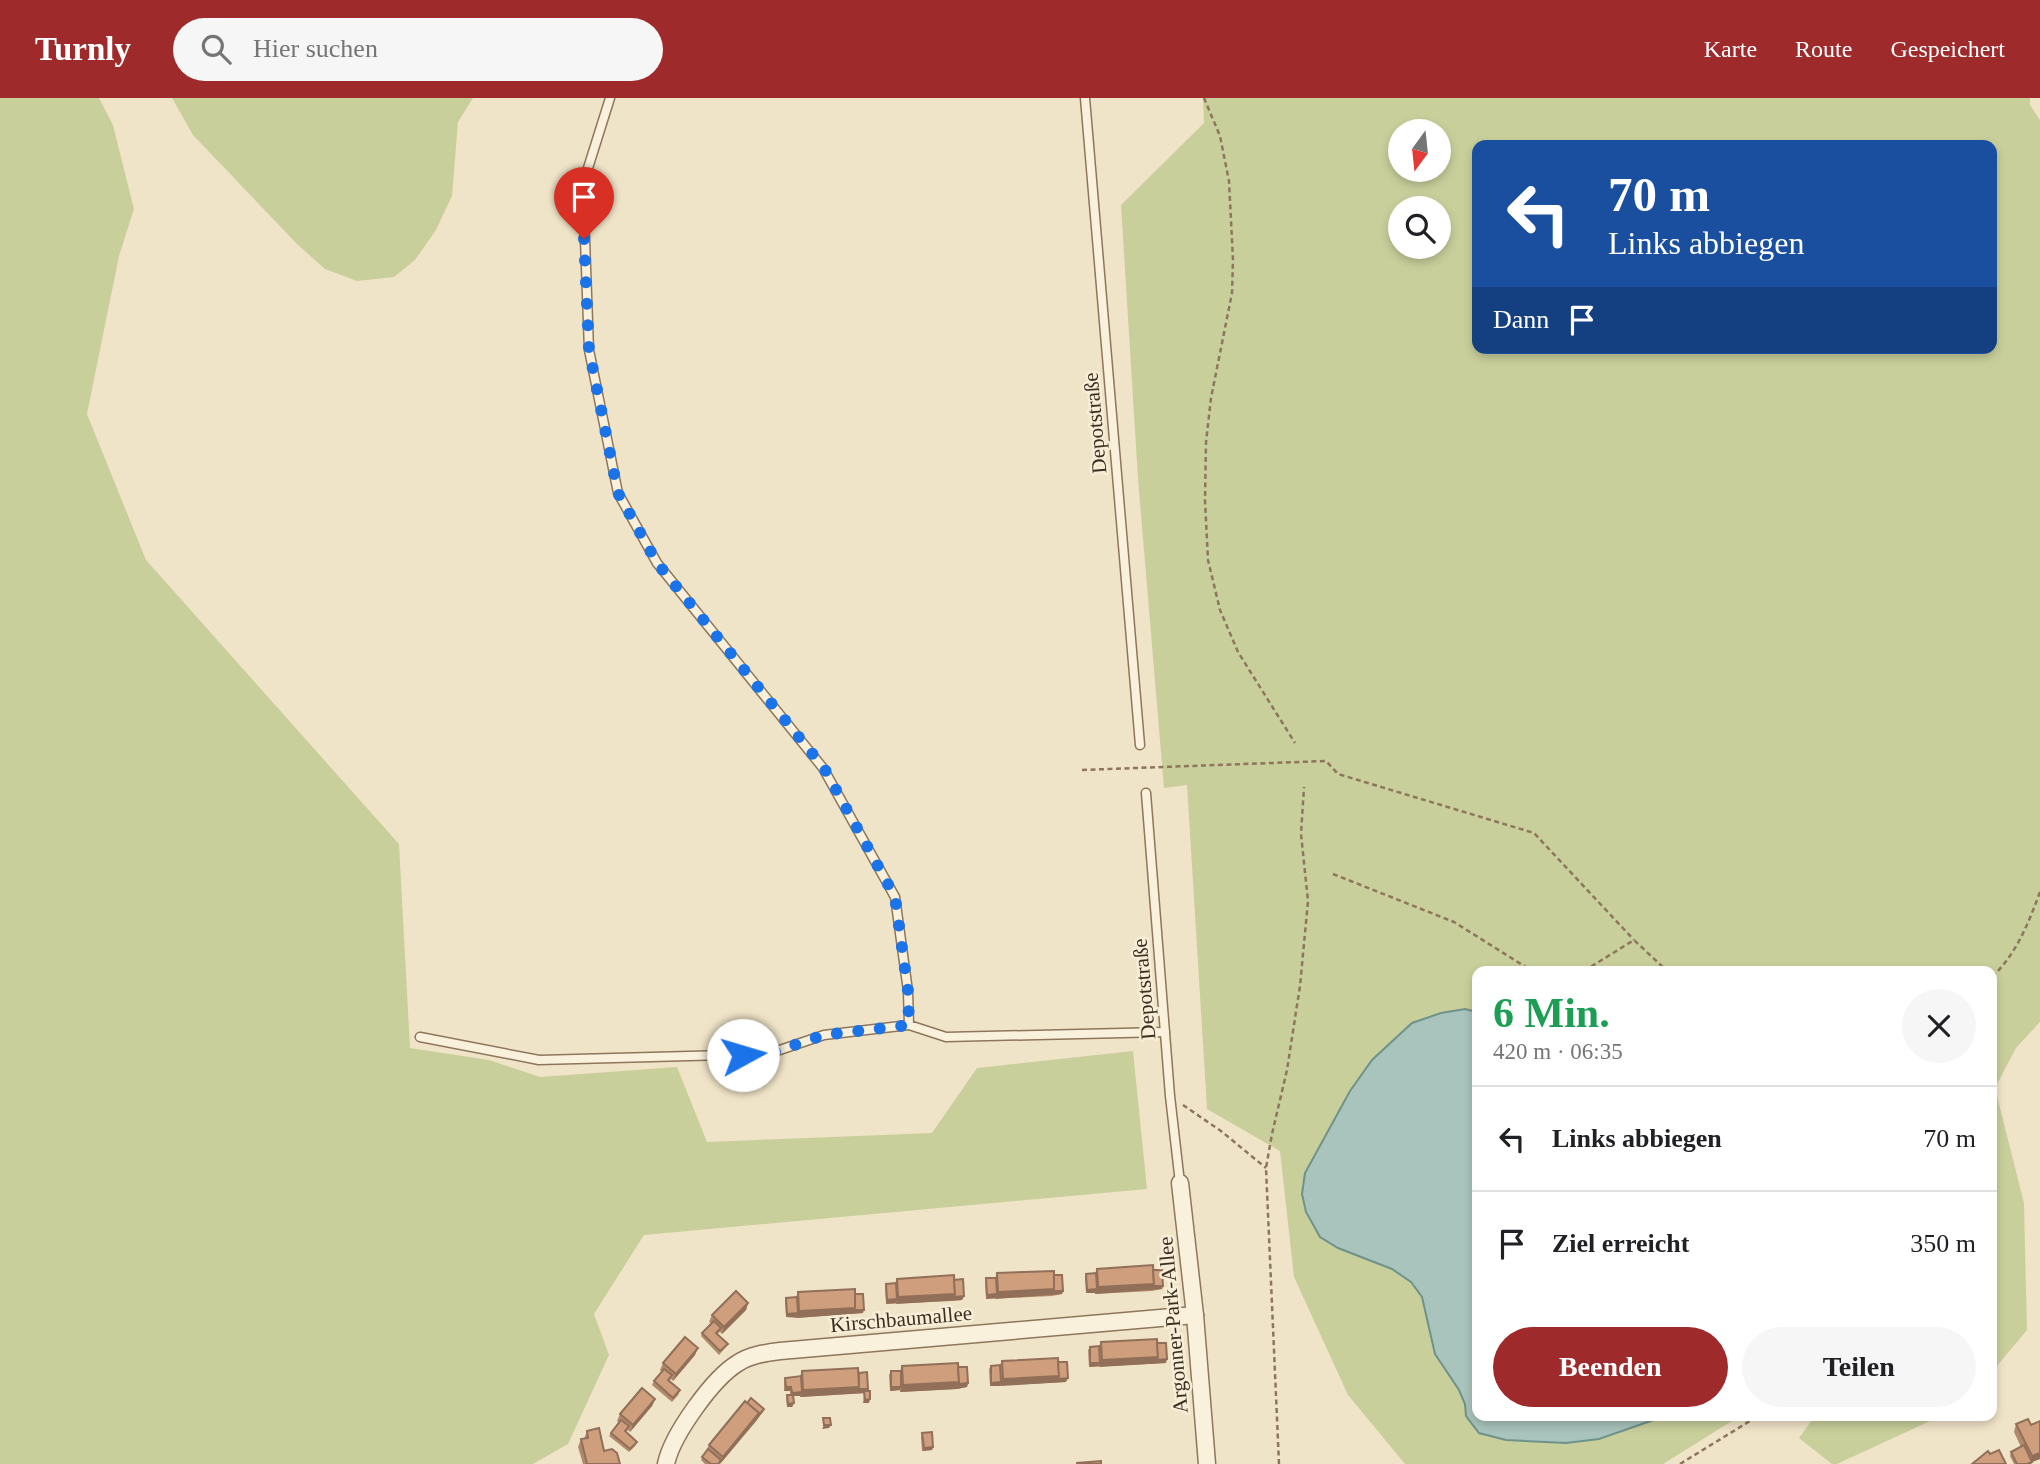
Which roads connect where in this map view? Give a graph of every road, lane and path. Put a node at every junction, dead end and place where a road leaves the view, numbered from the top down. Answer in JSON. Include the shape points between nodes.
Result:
{"nodes":[{"id":1,"x":610,"y":98,"type":"edge"},
{"id":2,"x":1084,"y":98,"type":"edge"},
{"id":3,"x":1204,"y":98,"type":"edge"},
{"id":4,"x":1295,"y":743,"type":"dead end"},
{"id":5,"x":1140,"y":745,"type":"dead end"},
{"id":6,"x":1082,"y":770,"type":"dead end"},
{"id":7,"x":1304,"y":787,"type":"dead end"},
{"id":8,"x":1146,"y":793,"type":"dead end"},
{"id":9,"x":1333,"y":874,"type":"dead end"},
{"id":10,"x":2040,"y":892,"type":"edge"},
{"id":11,"x":1634,"y":940,"type":"junction"},
{"id":12,"x":1524,"y":966,"type":"edge"},
{"id":13,"x":1592,"y":966,"type":"edge"},
{"id":14,"x":1662,"y":966,"type":"edge"},
{"id":15,"x":1997,"y":972,"type":"edge"},
{"id":16,"x":909,"y":1025,"type":"junction"},
{"id":17,"x":1165,"y":1032,"type":"junction"},
{"id":18,"x":420,"y":1037,"type":"dead end"},
{"id":19,"x":1170,"y":1096,"type":"junction"},
{"id":20,"x":1266,"y":1168,"type":"junction"},
{"id":21,"x":1180,"y":1183,"type":"joint"},
{"id":22,"x":1195,"y":1315,"type":"junction"},
{"id":23,"x":1750,"y":1421,"type":"edge"},
{"id":24,"x":666,"y":1464,"type":"edge"},
{"id":25,"x":1207,"y":1464,"type":"edge"},
{"id":26,"x":1279,"y":1464,"type":"edge"},
{"id":27,"x":1680,"y":1464,"type":"edge"}],
"edges":[{"from":1,"to":16,"type":"lane","via":[[583,184],[589,350],[618,493],[657,563],[824,768],[895,897]]},
{"from":2,"to":5,"type":"lane","name":"Depotstraße"},
{"from":3,"to":4,"type":"path","via":[[1220,136],[1229,181],[1233,260],[1232,293],[1206,442],[1208,560],[1220,610],[1238,652]]},
{"from":6,"to":11,"type":"path","via":[[1326,761],[1338,774],[1534,833]]},
{"from":7,"to":20,"type":"path","via":[[1301,834],[1308,901],[1300,986]]},
{"from":8,"to":17,"type":"lane","name":"Depotstraße"},
{"from":9,"to":12,"type":"path","via":[[1454,922]]},
{"from":10,"to":15,"type":"path","via":[[2014,953]]},
{"from":11,"to":13,"type":"path"},
{"from":11,"to":14,"type":"path"},
{"from":16,"to":17,"type":"lane","via":[[946,1037]]},
{"from":16,"to":18,"type":"lane","via":[[824,1035],[768,1054],[539,1060]]},
{"from":17,"to":19,"type":"lane","name":"Depotstraße"},
{"from":19,"to":20,"type":"path"},
{"from":19,"to":21,"type":"lane","name":"Depotstraße"},
{"from":20,"to":26,"type":"path"},
{"from":21,"to":22,"type":"street","name":"Argonner-Park-Allee"},
{"from":22,"to":24,"type":"street","name":"Kirschbaumallee","via":[[751,1357],[730,1368],[688,1418],[675,1437]]},
{"from":22,"to":25,"type":"street","name":"Argonner-Park-Allee"},
{"from":23,"to":27,"type":"path"}]}
